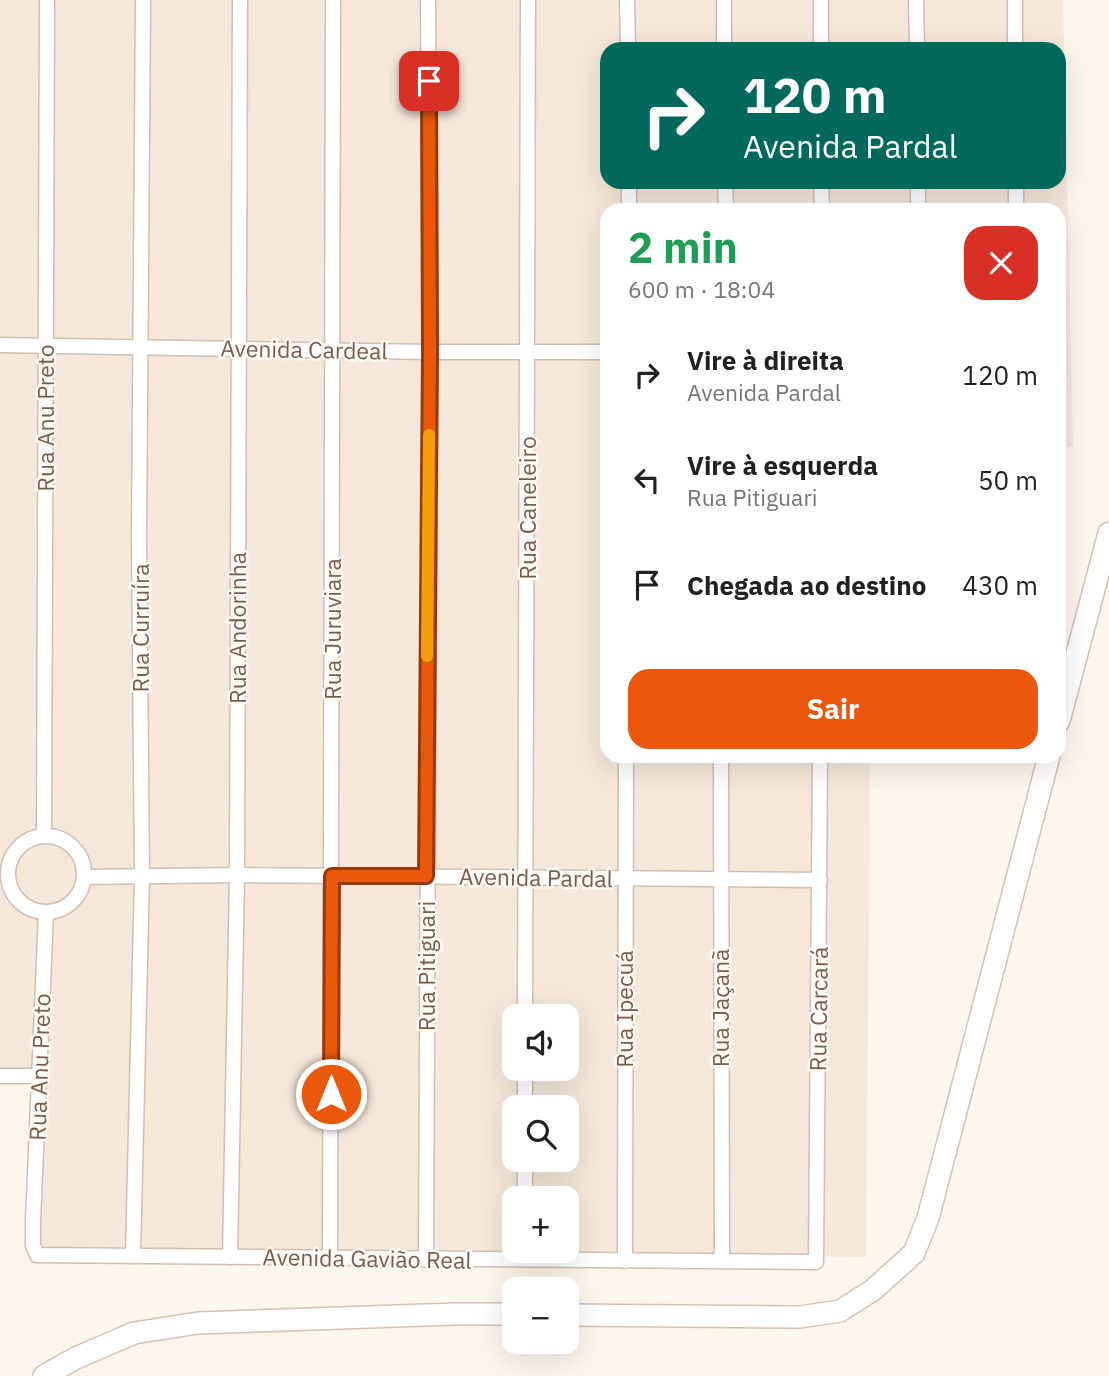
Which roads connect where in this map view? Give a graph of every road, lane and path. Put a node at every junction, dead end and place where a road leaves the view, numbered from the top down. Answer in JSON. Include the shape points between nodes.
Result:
{"nodes":[{"id":1,"x":47,"y":0,"type":"edge"},
{"id":2,"x":144,"y":0,"type":"edge"},
{"id":3,"x":240,"y":0,"type":"edge"},
{"id":4,"x":333,"y":0,"type":"edge"},
{"id":5,"x":428,"y":0,"type":"edge"},
{"id":6,"x":528,"y":0,"type":"edge"},
{"id":7,"x":627,"y":0,"type":"edge"},
{"id":8,"x":724,"y":0,"type":"edge"},
{"id":9,"x":821,"y":0,"type":"edge"},
{"id":10,"x":916,"y":0,"type":"edge"},
{"id":11,"x":1014,"y":0,"type":"edge"},
{"id":12,"x":628,"y":42,"type":"edge"},
{"id":13,"x":724,"y":42,"type":"edge"},
{"id":14,"x":821,"y":42,"type":"edge"},
{"id":15,"x":917,"y":42,"type":"edge"},
{"id":16,"x":1015,"y":42,"type":"edge"},
{"id":17,"x":0,"y":345,"type":"edge"},
{"id":18,"x":45,"y":345,"type":"junction"},
{"id":19,"x":238,"y":347,"type":"junction"},
{"id":20,"x":142,"y":348,"type":"junction"},
{"id":21,"x":332,"y":349,"type":"junction"},
{"id":22,"x":430,"y":352,"type":"junction"},
{"id":23,"x":528,"y":352,"type":"junction"},
{"id":24,"x":600,"y":352,"type":"edge"},
{"id":25,"x":1109,"y":533,"type":"edge"},
{"id":26,"x":1066,"y":695,"type":"edge"},
{"id":27,"x":626,"y":763,"type":"edge"},
{"id":28,"x":721,"y":763,"type":"edge"},
{"id":29,"x":820,"y":763,"type":"edge"},
{"id":30,"x":1047,"y":763,"type":"edge"},
{"id":31,"x":44,"y":835,"type":"junction"},
{"id":32,"x":4,"y":872,"type":"edge"},
{"id":33,"x":237,"y":875,"type":"junction"},
{"id":34,"x":142,"y":876,"type":"junction"},
{"id":35,"x":332,"y":876,"type":"junction"},
{"id":36,"x":426,"y":876,"type":"junction"},
{"id":37,"x":85,"y":877,"type":"junction"},
{"id":38,"x":526,"y":878,"type":"junction"},
{"id":39,"x":624,"y":878,"type":"junction"},
{"id":40,"x":720,"y":879,"type":"junction"},
{"id":41,"x":820,"y":880,"type":"junction"},
{"id":42,"x":46,"y":913,"type":"junction"},
{"id":43,"x":525,"y":1004,"type":"edge"},
{"id":44,"x":0,"y":1076,"type":"edge"},
{"id":45,"x":38,"y":1076,"type":"junction"},
{"id":46,"x":33,"y":1221,"type":"joint"},
{"id":47,"x":133,"y":1256,"type":"junction"},
{"id":48,"x":230,"y":1257,"type":"junction"},
{"id":49,"x":331,"y":1257,"type":"junction"},
{"id":50,"x":502,"y":1257,"type":"edge"},
{"id":51,"x":426,"y":1259,"type":"junction"},
{"id":52,"x":579,"y":1259,"type":"edge"},
{"id":53,"x":722,"y":1260,"type":"junction"},
{"id":54,"x":625,"y":1261,"type":"junction"},
{"id":55,"x":816,"y":1262,"type":"joint"},
{"id":56,"x":502,"y":1314,"type":"edge"},
{"id":57,"x":579,"y":1315,"type":"edge"},
{"id":58,"x":44,"y":1376,"type":"edge"}],
"edges":[{"from":1,"to":18,"type":"street","name":"Rua Anu Preto"},
{"from":2,"to":20,"type":"street","name":"Rua Curruíra"},
{"from":3,"to":19,"type":"street","name":"Rua Andorinha"},
{"from":4,"to":21,"type":"street","name":"Rua Juruviara"},
{"from":5,"to":22,"type":"street","name":"Rua Pitiguari"},
{"from":6,"to":23,"type":"street","name":"Rua Caneleiro"},
{"from":7,"to":12,"type":"street"},
{"from":8,"to":13,"type":"street"},
{"from":9,"to":14,"type":"street"},
{"from":10,"to":15,"type":"street"},
{"from":11,"to":16,"type":"street"},
{"from":17,"to":18,"type":"street","name":"Avenida Cardeal"},
{"from":18,"to":20,"type":"street","name":"Avenida Cardeal"},
{"from":18,"to":31,"type":"street","name":"Rua Anu Preto"},
{"from":19,"to":20,"type":"street","name":"Avenida Cardeal"},
{"from":19,"to":21,"type":"street","name":"Avenida Cardeal"},
{"from":19,"to":33,"type":"street","name":"Rua Andorinha"},
{"from":20,"to":34,"type":"street","name":"Rua Curruíra"},
{"from":21,"to":22,"type":"street","name":"Avenida Cardeal"},
{"from":21,"to":35,"type":"street","name":"Rua Juruviara"},
{"from":22,"to":23,"type":"street","name":"Avenida Cardeal"},
{"from":22,"to":36,"type":"street","name":"Rua Pitiguari"},
{"from":23,"to":24,"type":"street","name":"Avenida Cardeal"},
{"from":23,"to":38,"type":"street","name":"Rua Caneleiro"},
{"from":25,"to":26,"type":"main road"},
{"from":27,"to":39,"type":"street","name":"Rua Ipecuá"},
{"from":28,"to":40,"type":"street","name":"Rua Jaçanã"},
{"from":29,"to":41,"type":"street","name":"Rua Carcará"},
{"from":30,"to":57,"type":"main road","via":[[928,1218],[914,1253],[873,1290],[839,1311],[800,1317]]},
{"from":31,"to":32,"type":"street","via":[[23,843]]},
{"from":31,"to":37,"type":"street","via":[[72,846]]},
{"from":32,"to":42,"type":"street","via":[[23,905]]},
{"from":33,"to":34,"type":"street","name":"Avenida Pardal"},
{"from":33,"to":35,"type":"street","name":"Avenida Pardal"},
{"from":33,"to":48,"type":"street","name":"Rua Andorinha"},
{"from":34,"to":37,"type":"street","name":"Avenida Pardal"},
{"from":34,"to":47,"type":"street","name":"Rua Curruíra"},
{"from":35,"to":36,"type":"street","name":"Avenida Pardal"},
{"from":35,"to":49,"type":"street","name":"Rua Juruviara"},
{"from":36,"to":38,"type":"street","name":"Avenida Pardal"},
{"from":36,"to":51,"type":"street","name":"Rua Pitiguari"},
{"from":37,"to":42,"type":"street","via":[[69,905]]},
{"from":38,"to":39,"type":"street","name":"Avenida Pardal"},
{"from":38,"to":43,"type":"street","name":"Rua Caneleiro"},
{"from":39,"to":40,"type":"street","name":"Avenida Pardal"},
{"from":39,"to":54,"type":"street","name":"Rua Ipecuá"},
{"from":40,"to":41,"type":"street","name":"Avenida Pardal"},
{"from":40,"to":53,"type":"street","name":"Rua Jaçanã"},
{"from":41,"to":55,"type":"street","name":"Rua Carcará"},
{"from":42,"to":45,"type":"street","name":"Rua Anu Preto"},
{"from":44,"to":45,"type":"street"},
{"from":45,"to":46,"type":"street","name":"Rua Anu Preto"},
{"from":46,"to":47,"type":"street","name":"Avenida Gavião Real","via":[[37,1255]]},
{"from":47,"to":48,"type":"street","name":"Avenida Gavião Real"},
{"from":48,"to":49,"type":"street","name":"Avenida Gavião Real"},
{"from":49,"to":51,"type":"street","name":"Avenida Gavião Real"},
{"from":50,"to":51,"type":"street","name":"Avenida Gavião Real"},
{"from":52,"to":54,"type":"street","name":"Avenida Gavião Real"},
{"from":53,"to":54,"type":"street","name":"Avenida Gavião Real"},
{"from":53,"to":55,"type":"street","name":"Avenida Gavião Real"},
{"from":56,"to":58,"type":"main road","via":[[198,1323],[134,1333]]}]}
